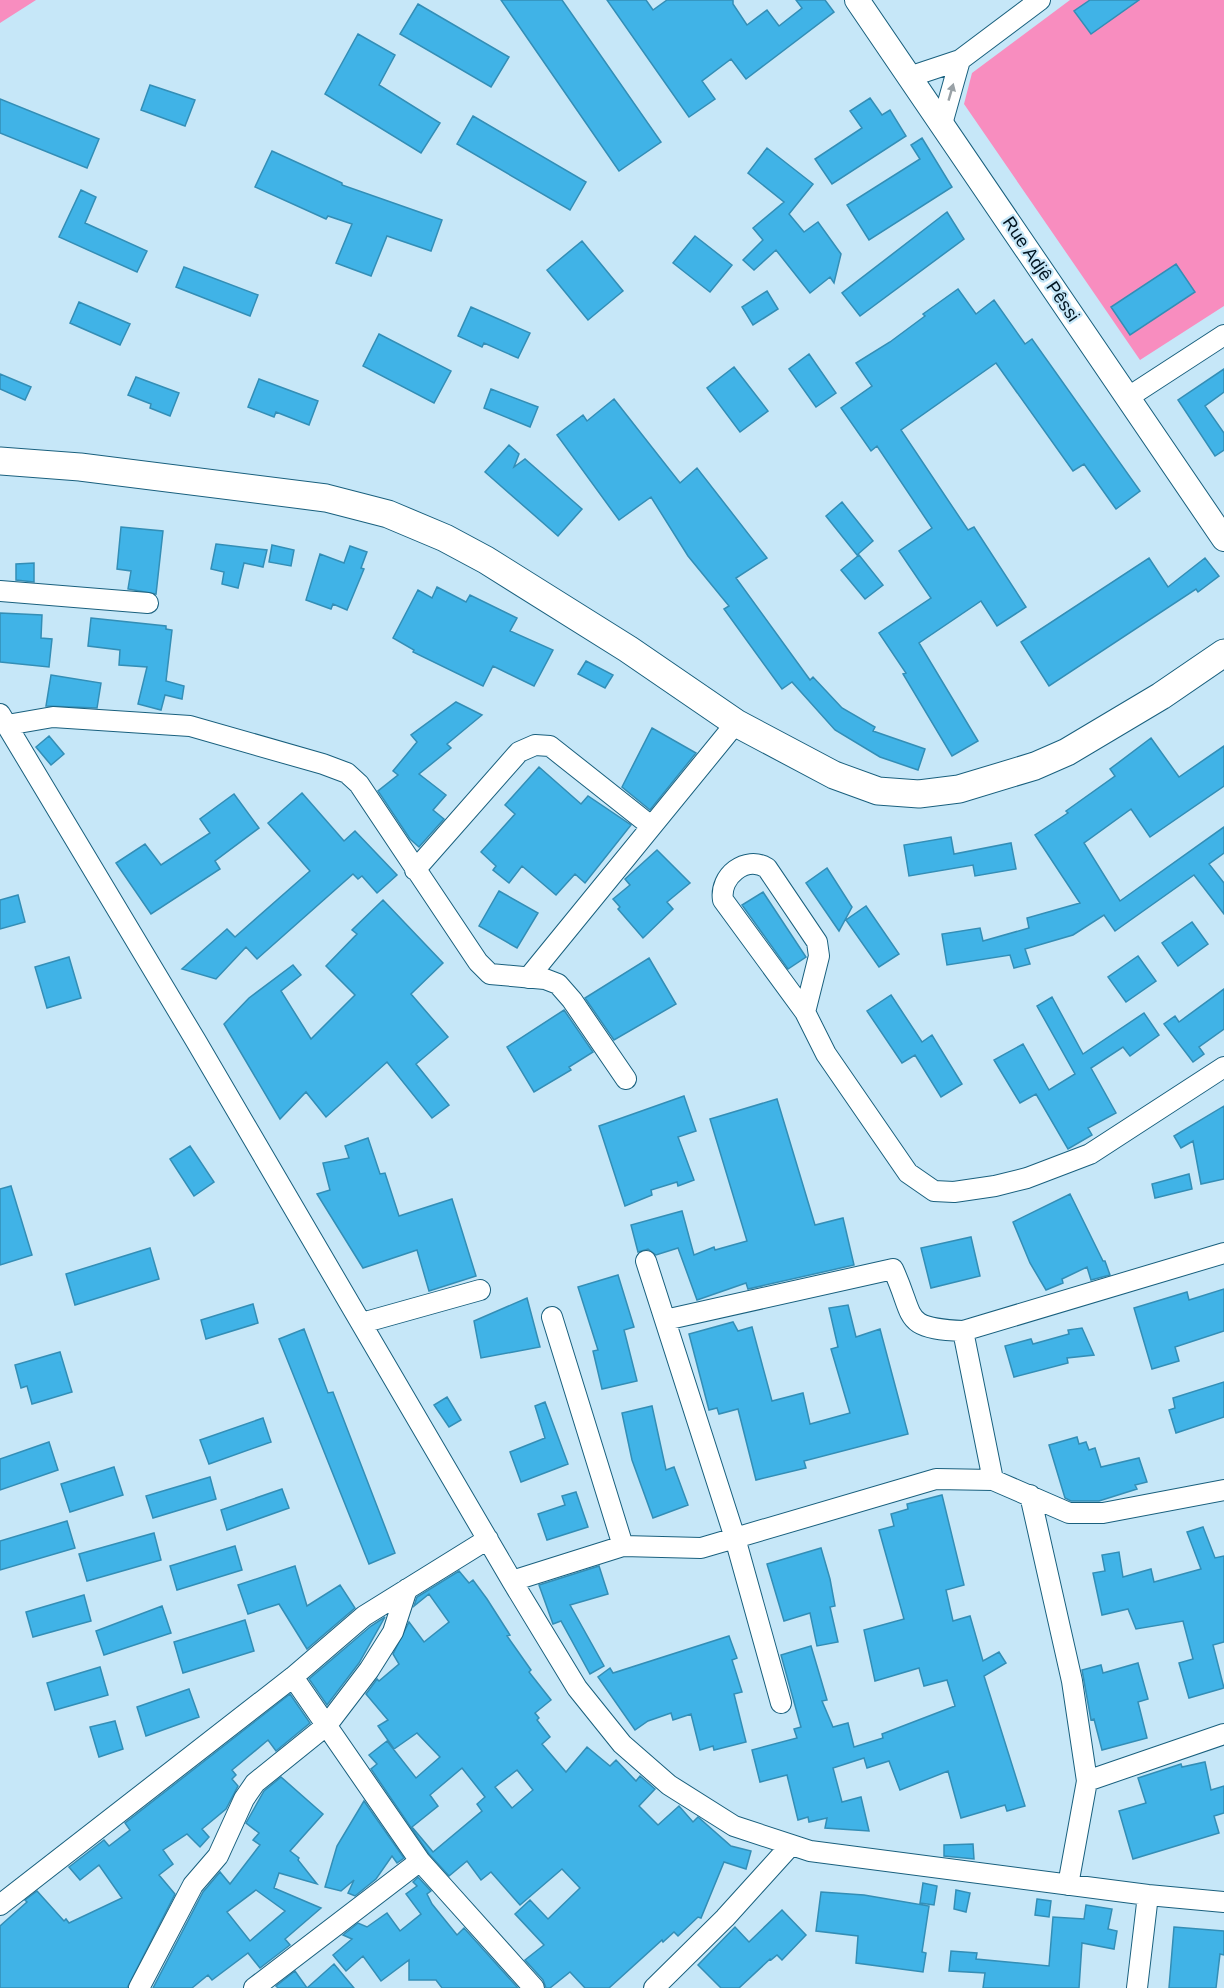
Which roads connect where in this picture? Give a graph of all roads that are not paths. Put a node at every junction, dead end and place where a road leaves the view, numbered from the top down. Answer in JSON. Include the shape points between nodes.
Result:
{"nodes":[{"id":1,"x":857,"y":0,"type":"edge"},
{"id":2,"x":1040,"y":0,"type":"edge"},
{"id":3,"x":960,"y":60,"type":"junction"},
{"id":4,"x":909,"y":77,"type":"junction"},
{"id":5,"x":942,"y":124,"type":"junction"},
{"id":6,"x":1224,"y":334,"type":"edge"},
{"id":7,"x":1127,"y":398,"type":"junction"},
{"id":8,"x":0,"y":461,"type":"edge"},
{"id":9,"x":1224,"y":539,"type":"edge"},
{"id":10,"x":0,"y":591,"type":"edge"},
{"id":11,"x":148,"y":603,"type":"dead end"},
{"id":12,"x":1224,"y":653,"type":"edge"},
{"id":13,"x":4,"y":720,"type":"edge"},
{"id":14,"x":736,"y":723,"type":"junction"},
{"id":15,"x":651,"y":826,"type":"junction"},
{"id":16,"x":415,"y":870,"type":"junction"},
{"id":17,"x":528,"y":978,"type":"junction"},
{"id":18,"x":805,"y":1012,"type":"junction"},
{"id":19,"x":1224,"y":1067,"type":"edge"},
{"id":20,"x":626,"y":1079,"type":"dead end"},
{"id":21,"x":1224,"y":1253,"type":"edge"},
{"id":22,"x":646,"y":1261,"type":"dead end"},
{"id":23,"x":480,"y":1290,"type":"dead end"},
{"id":24,"x":552,"y":1317,"type":"dead end"},
{"id":25,"x":665,"y":1320,"type":"junction"},
{"id":26,"x":362,"y":1323,"type":"junction"},
{"id":27,"x":963,"y":1331,"type":"junction"},
{"id":28,"x":993,"y":1480,"type":"junction"},
{"id":29,"x":1224,"y":1490,"type":"edge"},
{"id":30,"x":1030,"y":1495,"type":"junction"},
{"id":31,"x":735,"y":1538,"type":"junction"},
{"id":32,"x":488,"y":1539,"type":"junction"},
{"id":33,"x":623,"y":1546,"type":"junction"},
{"id":34,"x":512,"y":1581,"type":"junction"},
{"id":35,"x":407,"y":1589,"type":"junction"},
{"id":36,"x":293,"y":1677,"type":"junction"},
{"id":37,"x":781,"y":1703,"type":"dead end"},
{"id":38,"x":327,"y":1725,"type":"junction"},
{"id":39,"x":1224,"y":1734,"type":"edge"},
{"id":40,"x":1087,"y":1781,"type":"junction"},
{"id":41,"x":792,"y":1845,"type":"junction"},
{"id":42,"x":420,"y":1861,"type":"junction"},
{"id":43,"x":1068,"y":1885,"type":"junction"},
{"id":44,"x":1148,"y":1896,"type":"junction"},
{"id":45,"x":1224,"y":1902,"type":"edge"},
{"id":46,"x":0,"y":1905,"type":"edge"},
{"id":47,"x":139,"y":1988,"type":"edge"},
{"id":48,"x":254,"y":1988,"type":"edge"},
{"id":49,"x":534,"y":1988,"type":"edge"},
{"id":50,"x":654,"y":1988,"type":"edge"},
{"id":51,"x":1137,"y":1988,"type":"edge"}],
"edges":[{"from":1,"to":4,"type":"street","name":"Rue Adjê Pêssi"},
{"from":2,"to":3,"type":"street"},
{"from":3,"to":4,"type":"street"},
{"from":5,"to":3,"type":"street","one_way":true},
{"from":4,"to":5,"type":"street","name":"Rue Adjê Pêssi"},
{"from":5,"to":7,"type":"street","name":"Rue Adjê Pêssi"},
{"from":6,"to":7,"type":"street"},
{"from":7,"to":9,"type":"street","name":"Rue Adjê Pêssi"},
{"from":8,"to":14,"type":"main road","via":[[80,466],[314,497],[387,514],[486,560],[628,649]]},
{"from":10,"to":11,"type":"street"},
{"from":12,"to":14,"type":"main road","via":[[1067,752],[997,779],[958,789],[919,794],[878,791],[834,775]]},
{"from":13,"to":16,"type":"street","via":[[52,717],[190,726],[323,764],[353,777]]},
{"from":13,"to":26,"type":"street"},
{"from":14,"to":15,"type":"street"},
{"from":15,"to":16,"type":"street","via":[[550,746],[535,745],[519,752]]},
{"from":15,"to":17,"type":"street"},
{"from":16,"to":17,"type":"street","via":[[477,962],[490,974]]},
{"from":17,"to":20,"type":"street","via":[[558,984]]},
{"from":18,"to":18,"type":"street","via":[[723,900],[721,890],[726,878],[749,863],[758,862],[767,868],[817,942],[819,956]]},
{"from":18,"to":19,"type":"street","via":[[826,1054],[908,1173],[934,1191],[995,1186],[1090,1154]]},
{"from":21,"to":27,"type":"street"},
{"from":22,"to":25,"type":"street"},
{"from":23,"to":26,"type":"street"},
{"from":24,"to":33,"type":"street"},
{"from":25,"to":27,"type":"street","via":[[893,1269],[910,1318],[922,1327]]},
{"from":25,"to":31,"type":"street"},
{"from":26,"to":32,"type":"street"},
{"from":27,"to":28,"type":"street"},
{"from":28,"to":30,"type":"street"},
{"from":28,"to":31,"type":"street","via":[[936,1479]]},
{"from":29,"to":30,"type":"street","via":[[1103,1513],[1069,1513]]},
{"from":30,"to":40,"type":"street","via":[[1071,1680]]},
{"from":31,"to":33,"type":"street","via":[[701,1548]]},
{"from":31,"to":37,"type":"street"},
{"from":32,"to":34,"type":"street"},
{"from":32,"to":35,"type":"street"},
{"from":33,"to":34,"type":"street"},
{"from":34,"to":41,"type":"street","via":[[577,1688],[622,1744],[669,1785],[734,1826]]},
{"from":35,"to":36,"type":"street","via":[[364,1616]]},
{"from":35,"to":38,"type":"street","via":[[393,1632]]},
{"from":36,"to":38,"type":"street"},
{"from":36,"to":46,"type":"street"},
{"from":38,"to":42,"type":"street"},
{"from":38,"to":47,"type":"street","via":[[255,1783],[218,1856],[193,1885]]},
{"from":39,"to":40,"type":"street"},
{"from":40,"to":43,"type":"street"},
{"from":41,"to":43,"type":"street","via":[[810,1851]]},
{"from":41,"to":50,"type":"street"},
{"from":42,"to":48,"type":"street"},
{"from":42,"to":49,"type":"street"},
{"from":43,"to":44,"type":"street"},
{"from":44,"to":45,"type":"street"},
{"from":44,"to":51,"type":"street"}]}
